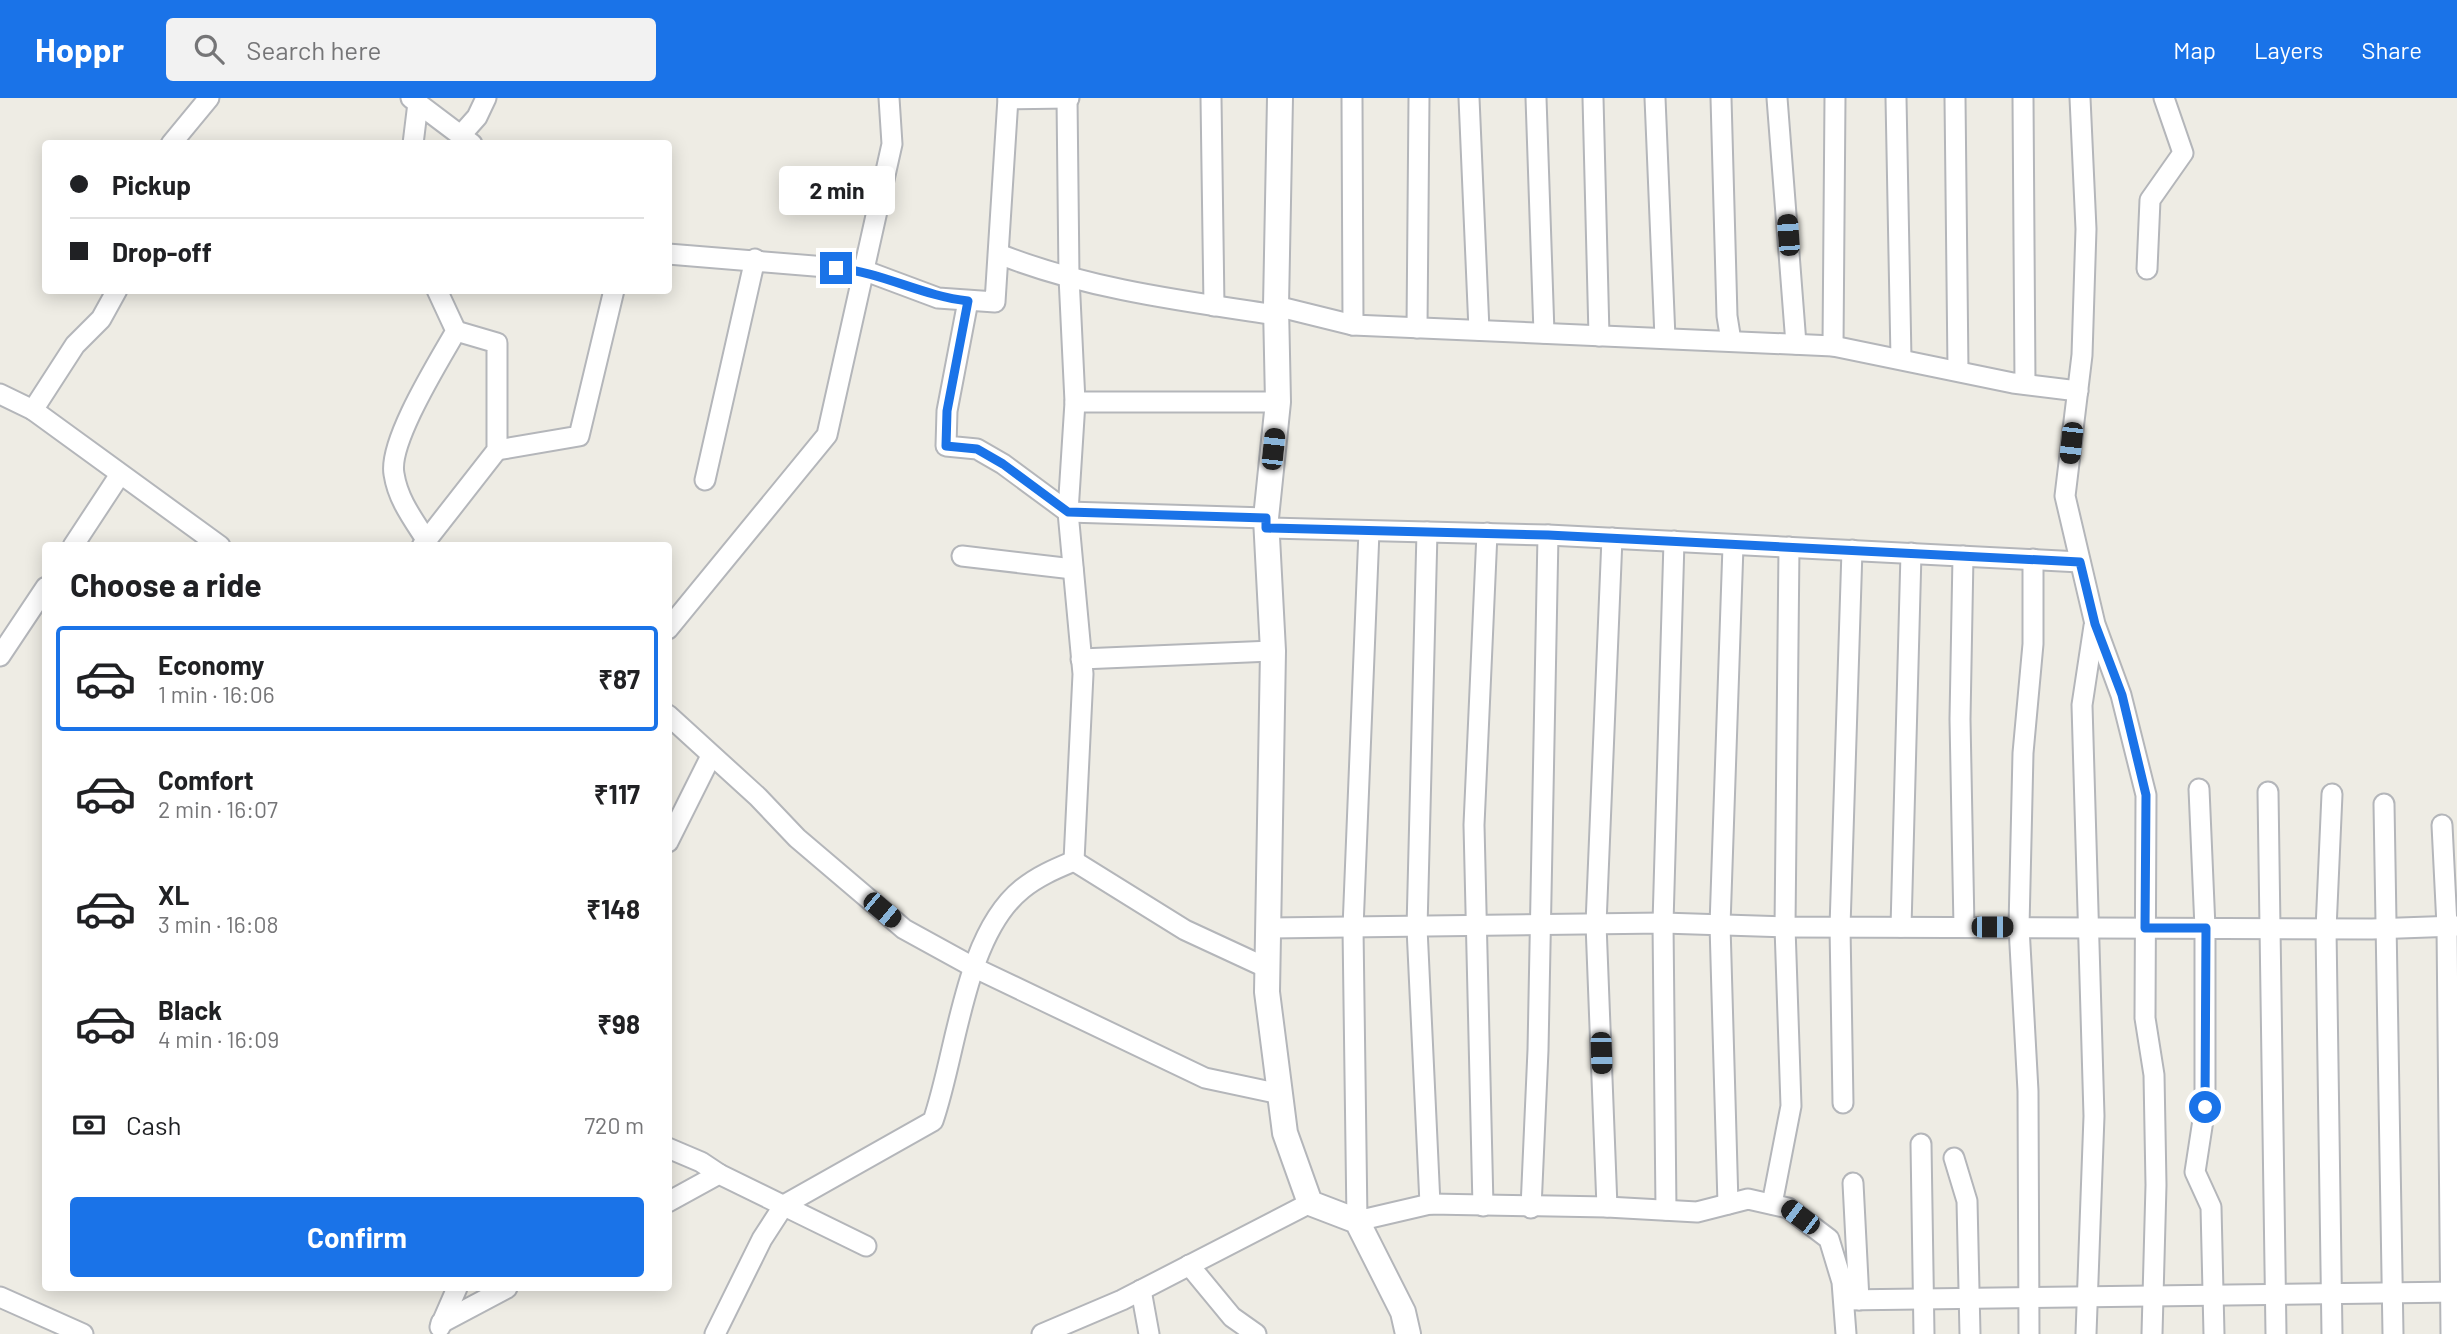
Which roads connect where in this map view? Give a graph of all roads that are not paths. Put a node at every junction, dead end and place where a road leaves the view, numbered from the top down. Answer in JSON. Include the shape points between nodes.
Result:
{"nodes":[{"id":1,"x":209,"y":98,"type":"edge"},
{"id":2,"x":486,"y":98,"type":"edge"},
{"id":3,"x":889,"y":98,"type":"edge"},
{"id":4,"x":1068,"y":98,"type":"edge"},
{"id":5,"x":1211,"y":98,"type":"edge"},
{"id":6,"x":1280,"y":98,"type":"edge"},
{"id":7,"x":1352,"y":98,"type":"edge"},
{"id":8,"x":1419,"y":98,"type":"edge"},
{"id":9,"x":1469,"y":98,"type":"edge"},
{"id":10,"x":1536,"y":98,"type":"edge"},
{"id":11,"x":1593,"y":98,"type":"edge"},
{"id":12,"x":1655,"y":98,"type":"edge"},
{"id":13,"x":1721,"y":98,"type":"edge"},
{"id":14,"x":1777,"y":98,"type":"edge"},
{"id":15,"x":1835,"y":98,"type":"edge"},
{"id":16,"x":1896,"y":98,"type":"edge"},
{"id":17,"x":1955,"y":98,"type":"edge"},
{"id":18,"x":2023,"y":98,"type":"edge"},
{"id":19,"x":2080,"y":98,"type":"edge"},
{"id":20,"x":2164,"y":98,"type":"edge"},
{"id":21,"x":1008,"y":99,"type":"edge"},
{"id":22,"x":414,"y":100,"type":"edge"},
{"id":23,"x":466,"y":139,"type":"edge"},
{"id":24,"x":174,"y":140,"type":"edge"},
{"id":25,"x":413,"y":140,"type":"edge"},
{"id":26,"x":672,"y":254,"type":"edge"},
{"id":27,"x":999,"y":254,"type":"junction"},
{"id":28,"x":755,"y":259,"type":"junction"},
{"id":29,"x":2147,"y":269,"type":"dead end"},
{"id":30,"x":863,"y":270,"type":"junction"},
{"id":31,"x":1069,"y":277,"type":"junction"},
{"id":32,"x":115,"y":294,"type":"edge"},
{"id":33,"x":439,"y":294,"type":"edge"},
{"id":34,"x":613,"y":294,"type":"edge"},
{"id":35,"x":968,"y":301,"type":"junction"},
{"id":36,"x":1214,"y":306,"type":"junction"},
{"id":37,"x":1276,"y":310,"type":"junction"},
{"id":38,"x":1353,"y":325,"type":"junction"},
{"id":39,"x":1417,"y":328,"type":"junction"},
{"id":40,"x":1479,"y":330,"type":"junction"},
{"id":41,"x":456,"y":331,"type":"junction"},
{"id":42,"x":1544,"y":333,"type":"junction"},
{"id":43,"x":1599,"y":335,"type":"junction"},
{"id":44,"x":1665,"y":338,"type":"junction"},
{"id":45,"x":1731,"y":341,"type":"junction"},
{"id":46,"x":1796,"y":344,"type":"junction"},
{"id":47,"x":1833,"y":346,"type":"junction"},
{"id":48,"x":1901,"y":359,"type":"junction"},
{"id":49,"x":1958,"y":370,"type":"junction"},
{"id":50,"x":2025,"y":384,"type":"junction"},
{"id":51,"x":2078,"y":391,"type":"junction"},
{"id":52,"x":0,"y":394,"type":"edge"},
{"id":53,"x":1075,"y":402,"type":"junction"},
{"id":54,"x":1278,"y":402,"type":"junction"},
{"id":55,"x":33,"y":410,"type":"junction"},
{"id":56,"x":498,"y":450,"type":"junction"},
{"id":57,"x":119,"y":476,"type":"junction"},
{"id":58,"x":705,"y":480,"type":"dead end"},
{"id":59,"x":1068,"y":512,"type":"junction"},
{"id":60,"x":1266,"y":523,"type":"junction"},
{"id":61,"x":1369,"y":531,"type":"junction"},
{"id":62,"x":1427,"y":532,"type":"junction"},
{"id":63,"x":1487,"y":533,"type":"junction"},
{"id":64,"x":1548,"y":535,"type":"junction"},
{"id":65,"x":1612,"y":538,"type":"junction"},
{"id":66,"x":1674,"y":541,"type":"junction"},
{"id":67,"x":76,"y":542,"type":"edge"},
{"id":68,"x":214,"y":542,"type":"edge"},
{"id":69,"x":424,"y":542,"type":"edge"},
{"id":70,"x":426,"y":542,"type":"edge"},
{"id":71,"x":1733,"y":546,"type":"junction"},
{"id":72,"x":1789,"y":547,"type":"junction"},
{"id":73,"x":1852,"y":550,"type":"junction"},
{"id":74,"x":1910,"y":553,"type":"junction"},
{"id":75,"x":962,"y":556,"type":"dead end"},
{"id":76,"x":1963,"y":556,"type":"junction"},
{"id":77,"x":2033,"y":559,"type":"junction"},
{"id":78,"x":2080,"y":562,"type":"junction"},
{"id":79,"x":1073,"y":569,"type":"junction"},
{"id":80,"x":42,"y":593,"type":"edge"},
{"id":81,"x":672,"y":624,"type":"edge"},
{"id":82,"x":2095,"y":624,"type":"junction"},
{"id":83,"x":1273,"y":652,"type":"junction"},
{"id":84,"x":0,"y":656,"type":"edge"},
{"id":85,"x":1082,"y":659,"type":"junction"},
{"id":86,"x":672,"y":719,"type":"edge"},
{"id":87,"x":711,"y":756,"type":"junction"},
{"id":88,"x":2199,"y":789,"type":"dead end"},
{"id":89,"x":2268,"y":792,"type":"dead end"},
{"id":90,"x":2332,"y":794,"type":"dead end"},
{"id":91,"x":2384,"y":804,"type":"dead end"},
{"id":92,"x":2442,"y":825,"type":"dead end"},
{"id":93,"x":672,"y":834,"type":"edge"},
{"id":94,"x":1074,"y":861,"type":"junction"},
{"id":95,"x":1663,"y":923,"type":"junction"},
{"id":96,"x":1597,"y":924,"type":"junction"},
{"id":97,"x":1539,"y":925,"type":"junction"},
{"id":98,"x":1720,"y":925,"type":"junction"},
{"id":99,"x":2452,"y":926,"type":"edge"},
{"id":100,"x":1475,"y":927,"type":"junction"},
{"id":101,"x":1785,"y":927,"type":"junction"},
{"id":102,"x":1840,"y":927,"type":"junction"},
{"id":103,"x":1901,"y":927,"type":"junction"},
{"id":104,"x":1964,"y":927,"type":"junction"},
{"id":105,"x":1267,"y":928,"type":"junction"},
{"id":106,"x":1353,"y":928,"type":"junction"},
{"id":107,"x":1417,"y":928,"type":"junction"},
{"id":108,"x":2019,"y":928,"type":"junction"},
{"id":109,"x":2089,"y":928,"type":"junction"},
{"id":110,"x":2145,"y":928,"type":"junction"},
{"id":111,"x":2206,"y":928,"type":"junction"},
{"id":112,"x":2268,"y":928,"type":"junction"},
{"id":113,"x":2388,"y":928,"type":"junction"},
{"id":114,"x":2326,"y":929,"type":"junction"},
{"id":115,"x":975,"y":968,"type":"junction"},
{"id":116,"x":1266,"y":968,"type":"junction"},
{"id":117,"x":1280,"y":1094,"type":"junction"},
{"id":118,"x":1843,"y":1103,"type":"dead end"},
{"id":119,"x":1921,"y":1144,"type":"dead end"},
{"id":120,"x":672,"y":1150,"type":"edge"},
{"id":121,"x":1954,"y":1158,"type":"dead end"},
{"id":122,"x":719,"y":1174,"type":"junction"},
{"id":123,"x":1853,"y":1183,"type":"dead end"},
{"id":124,"x":672,"y":1200,"type":"edge"},
{"id":125,"x":1310,"y":1203,"type":"junction"},
{"id":126,"x":1430,"y":1204,"type":"junction"},
{"id":127,"x":1728,"y":1204,"type":"junction"},
{"id":128,"x":1772,"y":1204,"type":"junction"},
{"id":129,"x":783,"y":1205,"type":"junction"},
{"id":130,"x":1483,"y":1206,"type":"junction"},
{"id":131,"x":1607,"y":1207,"type":"junction"},
{"id":132,"x":1531,"y":1208,"type":"junction"},
{"id":133,"x":1666,"y":1210,"type":"junction"},
{"id":134,"x":1357,"y":1221,"type":"junction"},
{"id":135,"x":866,"y":1246,"type":"dead end"},
{"id":136,"x":1189,"y":1265,"type":"junction"},
{"id":137,"x":1141,"y":1290,"type":"junction"},
{"id":138,"x":456,"y":1291,"type":"edge"},
{"id":139,"x":502,"y":1291,"type":"edge"},
{"id":140,"x":2453,"y":1292,"type":"edge"},
{"id":141,"x":2392,"y":1294,"type":"junction"},
{"id":142,"x":2152,"y":1295,"type":"junction"},
{"id":143,"x":2215,"y":1295,"type":"junction"},
{"id":144,"x":2332,"y":1295,"type":"junction"},
{"id":145,"x":2085,"y":1296,"type":"junction"},
{"id":146,"x":2276,"y":1296,"type":"junction"},
{"id":147,"x":0,"y":1297,"type":"edge"},
{"id":148,"x":1969,"y":1297,"type":"junction"},
{"id":149,"x":2030,"y":1297,"type":"junction"},
{"id":150,"x":1924,"y":1299,"type":"junction"},
{"id":151,"x":1851,"y":1300,"type":"junction"},
{"id":152,"x":439,"y":1328,"type":"edge"},
{"id":153,"x":83,"y":1334,"type":"edge"},
{"id":154,"x":715,"y":1334,"type":"edge"},
{"id":155,"x":1042,"y":1334,"type":"edge"},
{"id":156,"x":1149,"y":1334,"type":"edge"},
{"id":157,"x":1256,"y":1334,"type":"edge"},
{"id":158,"x":1408,"y":1334,"type":"edge"},
{"id":159,"x":1846,"y":1334,"type":"edge"},
{"id":160,"x":1924,"y":1334,"type":"edge"},
{"id":161,"x":1970,"y":1334,"type":"edge"},
{"id":162,"x":2029,"y":1334,"type":"edge"},
{"id":163,"x":2086,"y":1334,"type":"edge"},
{"id":164,"x":2152,"y":1334,"type":"edge"},
{"id":165,"x":2214,"y":1334,"type":"edge"},
{"id":166,"x":2276,"y":1334,"type":"edge"},
{"id":167,"x":2332,"y":1334,"type":"edge"},
{"id":168,"x":2393,"y":1334,"type":"edge"},
{"id":169,"x":2451,"y":1334,"type":"edge"}],
"edges":[{"from":1,"to":24,"type":"street"},
{"from":2,"to":23,"type":"street"},
{"from":3,"to":30,"type":"street","via":[[892,144]]},
{"from":4,"to":21,"type":"street"},
{"from":4,"to":31,"type":"street"},
{"from":5,"to":36,"type":"street"},
{"from":6,"to":37,"type":"street"},
{"from":7,"to":38,"type":"street"},
{"from":8,"to":39,"type":"street"},
{"from":9,"to":40,"type":"street"},
{"from":10,"to":42,"type":"street"},
{"from":11,"to":43,"type":"street"},
{"from":12,"to":44,"type":"street"},
{"from":13,"to":45,"type":"street"},
{"from":14,"to":46,"type":"street"},
{"from":15,"to":47,"type":"street"},
{"from":16,"to":48,"type":"street"},
{"from":17,"to":49,"type":"street"},
{"from":18,"to":50,"type":"street"},
{"from":19,"to":51,"type":"street","via":[[2086,229]]},
{"from":20,"to":29,"type":"street","via":[[2183,153],[2150,200]]},
{"from":21,"to":27,"type":"street"},
{"from":22,"to":23,"type":"street"},
{"from":22,"to":25,"type":"street"},
{"from":26,"to":28,"type":"street"},
{"from":27,"to":31,"type":"street"},
{"from":27,"to":35,"type":"street","via":[[995,302]]},
{"from":28,"to":30,"type":"street"},
{"from":28,"to":58,"type":"street"},
{"from":30,"to":35,"type":"street","via":[[938,298]]},
{"from":30,"to":81,"type":"street","via":[[827,435]]},
{"from":31,"to":36,"type":"street"},
{"from":31,"to":53,"type":"street"},
{"from":32,"to":55,"type":"street"},
{"from":33,"to":41,"type":"street"},
{"from":34,"to":56,"type":"street","via":[[579,436]]},
{"from":35,"to":59,"type":"street","via":[[947,411],[946,446],[977,449]]},
{"from":36,"to":37,"type":"street"},
{"from":37,"to":38,"type":"street"},
{"from":37,"to":54,"type":"street"},
{"from":38,"to":39,"type":"street"},
{"from":39,"to":40,"type":"street"},
{"from":40,"to":42,"type":"street"},
{"from":41,"to":56,"type":"street","via":[[497,343]]},
{"from":41,"to":69,"type":"street","via":[[403,432],[393,471],[401,502]]},
{"from":42,"to":43,"type":"street"},
{"from":43,"to":44,"type":"street"},
{"from":44,"to":45,"type":"street"},
{"from":45,"to":46,"type":"street"},
{"from":46,"to":47,"type":"street"},
{"from":47,"to":48,"type":"street"},
{"from":48,"to":49,"type":"street"},
{"from":49,"to":50,"type":"street"},
{"from":50,"to":51,"type":"street"},
{"from":51,"to":78,"type":"street","via":[[2066,496]]},
{"from":52,"to":55,"type":"street"},
{"from":53,"to":54,"type":"street"},
{"from":53,"to":59,"type":"street"},
{"from":54,"to":60,"type":"street"},
{"from":55,"to":57,"type":"street"},
{"from":56,"to":70,"type":"street"},
{"from":57,"to":67,"type":"street"},
{"from":57,"to":68,"type":"street"},
{"from":59,"to":60,"type":"street"},
{"from":59,"to":79,"type":"street"},
{"from":60,"to":61,"type":"street"},
{"from":60,"to":83,"type":"street"},
{"from":61,"to":62,"type":"street"},
{"from":61,"to":106,"type":"street"},
{"from":62,"to":63,"type":"street"},
{"from":62,"to":107,"type":"street"},
{"from":63,"to":64,"type":"street"},
{"from":63,"to":100,"type":"street","via":[[1474,825]]},
{"from":64,"to":65,"type":"street"},
{"from":64,"to":97,"type":"street"},
{"from":65,"to":66,"type":"street"},
{"from":65,"to":96,"type":"street"},
{"from":66,"to":71,"type":"street"},
{"from":66,"to":95,"type":"street"},
{"from":71,"to":72,"type":"street"},
{"from":71,"to":98,"type":"street"},
{"from":72,"to":73,"type":"street"},
{"from":72,"to":101,"type":"street"},
{"from":73,"to":74,"type":"street"},
{"from":73,"to":102,"type":"street"},
{"from":74,"to":76,"type":"street"},
{"from":74,"to":103,"type":"street"},
{"from":75,"to":79,"type":"street"},
{"from":76,"to":77,"type":"street"},
{"from":76,"to":104,"type":"street"},
{"from":77,"to":78,"type":"street"},
{"from":77,"to":108,"type":"street"},
{"from":78,"to":82,"type":"street"},
{"from":79,"to":85,"type":"street"},
{"from":80,"to":84,"type":"street"},
{"from":82,"to":109,"type":"street","via":[[2082,705]]},
{"from":82,"to":110,"type":"street","via":[[2122,695],[2146,795]]},
{"from":83,"to":85,"type":"street"},
{"from":83,"to":105,"type":"street"},
{"from":85,"to":94,"type":"street"},
{"from":86,"to":87,"type":"street"},
{"from":87,"to":93,"type":"street"},
{"from":87,"to":115,"type":"street","via":[[797,838],[904,929]]},
{"from":88,"to":111,"type":"street"},
{"from":89,"to":112,"type":"street"},
{"from":90,"to":114,"type":"street"},
{"from":91,"to":113,"type":"street"},
{"from":92,"to":99,"type":"street"},
{"from":94,"to":115,"type":"street","via":[[1020,890],[996,919]]},
{"from":94,"to":116,"type":"street","via":[[1185,930]]},
{"from":95,"to":96,"type":"street"},
{"from":95,"to":98,"type":"street"},
{"from":95,"to":133,"type":"street"},
{"from":96,"to":97,"type":"street"},
{"from":96,"to":131,"type":"street"},
{"from":97,"to":100,"type":"street"},
{"from":97,"to":132,"type":"street"},
{"from":98,"to":101,"type":"street"},
{"from":98,"to":127,"type":"street"},
{"from":99,"to":113,"type":"street"},
{"from":99,"to":140,"type":"street"},
{"from":100,"to":107,"type":"street"},
{"from":100,"to":130,"type":"street"},
{"from":101,"to":102,"type":"street"},
{"from":101,"to":128,"type":"street","via":[[1791,1105]]},
{"from":102,"to":103,"type":"street"},
{"from":102,"to":118,"type":"street"},
{"from":103,"to":104,"type":"street"},
{"from":104,"to":108,"type":"street"},
{"from":105,"to":106,"type":"street"},
{"from":105,"to":116,"type":"street"},
{"from":106,"to":107,"type":"street"},
{"from":106,"to":134,"type":"street"},
{"from":107,"to":126,"type":"street"},
{"from":108,"to":109,"type":"street"},
{"from":108,"to":149,"type":"street","via":[[2028,1091]]},
{"from":109,"to":110,"type":"street"},
{"from":109,"to":145,"type":"street","via":[[2094,1116]]},
{"from":110,"to":111,"type":"street"},
{"from":110,"to":142,"type":"street","via":[[2145,1017],[2155,1089]]},
{"from":111,"to":112,"type":"street"},
{"from":111,"to":143,"type":"street","via":[[2205,1107],[2195,1172],[2211,1207]]},
{"from":112,"to":114,"type":"street"},
{"from":112,"to":146,"type":"street"},
{"from":113,"to":114,"type":"street"},
{"from":113,"to":141,"type":"street"},
{"from":114,"to":144,"type":"street"},
{"from":115,"to":117,"type":"street","via":[[1205,1078]]},
{"from":115,"to":129,"type":"street","via":[[933,1121]]},
{"from":116,"to":117,"type":"street"},
{"from":117,"to":125,"type":"street","via":[[1285,1133]]},
{"from":119,"to":150,"type":"street"},
{"from":120,"to":122,"type":"street"},
{"from":121,"to":148,"type":"street","via":[[1967,1201]]},
{"from":122,"to":124,"type":"street"},
{"from":122,"to":129,"type":"street"},
{"from":123,"to":151,"type":"street"},
{"from":125,"to":134,"type":"street"},
{"from":125,"to":136,"type":"street"},
{"from":126,"to":130,"type":"street"},
{"from":126,"to":134,"type":"street"},
{"from":127,"to":128,"type":"street","via":[[1748,1199]]},
{"from":127,"to":133,"type":"street","via":[[1697,1212]]},
{"from":128,"to":151,"type":"street","via":[[1788,1208],[1829,1239]]},
{"from":129,"to":135,"type":"street"},
{"from":129,"to":154,"type":"street"},
{"from":130,"to":132,"type":"street"},
{"from":131,"to":132,"type":"street"},
{"from":131,"to":133,"type":"street"},
{"from":134,"to":158,"type":"street","via":[[1403,1311]]},
{"from":136,"to":137,"type":"street"},
{"from":136,"to":157,"type":"street","via":[[1232,1317]]},
{"from":137,"to":155,"type":"street"},
{"from":137,"to":156,"type":"street"},
{"from":138,"to":152,"type":"street"},
{"from":139,"to":152,"type":"street"},
{"from":140,"to":141,"type":"street"},
{"from":140,"to":169,"type":"street"},
{"from":141,"to":144,"type":"street"},
{"from":141,"to":168,"type":"street"},
{"from":142,"to":143,"type":"street"},
{"from":142,"to":145,"type":"street"},
{"from":142,"to":164,"type":"street"},
{"from":143,"to":146,"type":"street"},
{"from":143,"to":165,"type":"street"},
{"from":144,"to":146,"type":"street"},
{"from":144,"to":167,"type":"street"},
{"from":145,"to":149,"type":"street"},
{"from":145,"to":163,"type":"street"},
{"from":146,"to":166,"type":"street"},
{"from":147,"to":153,"type":"street"},
{"from":148,"to":149,"type":"street"},
{"from":148,"to":150,"type":"street"},
{"from":148,"to":161,"type":"street"},
{"from":149,"to":162,"type":"street"},
{"from":150,"to":151,"type":"street"},
{"from":150,"to":160,"type":"street"},
{"from":151,"to":159,"type":"street"}]}
